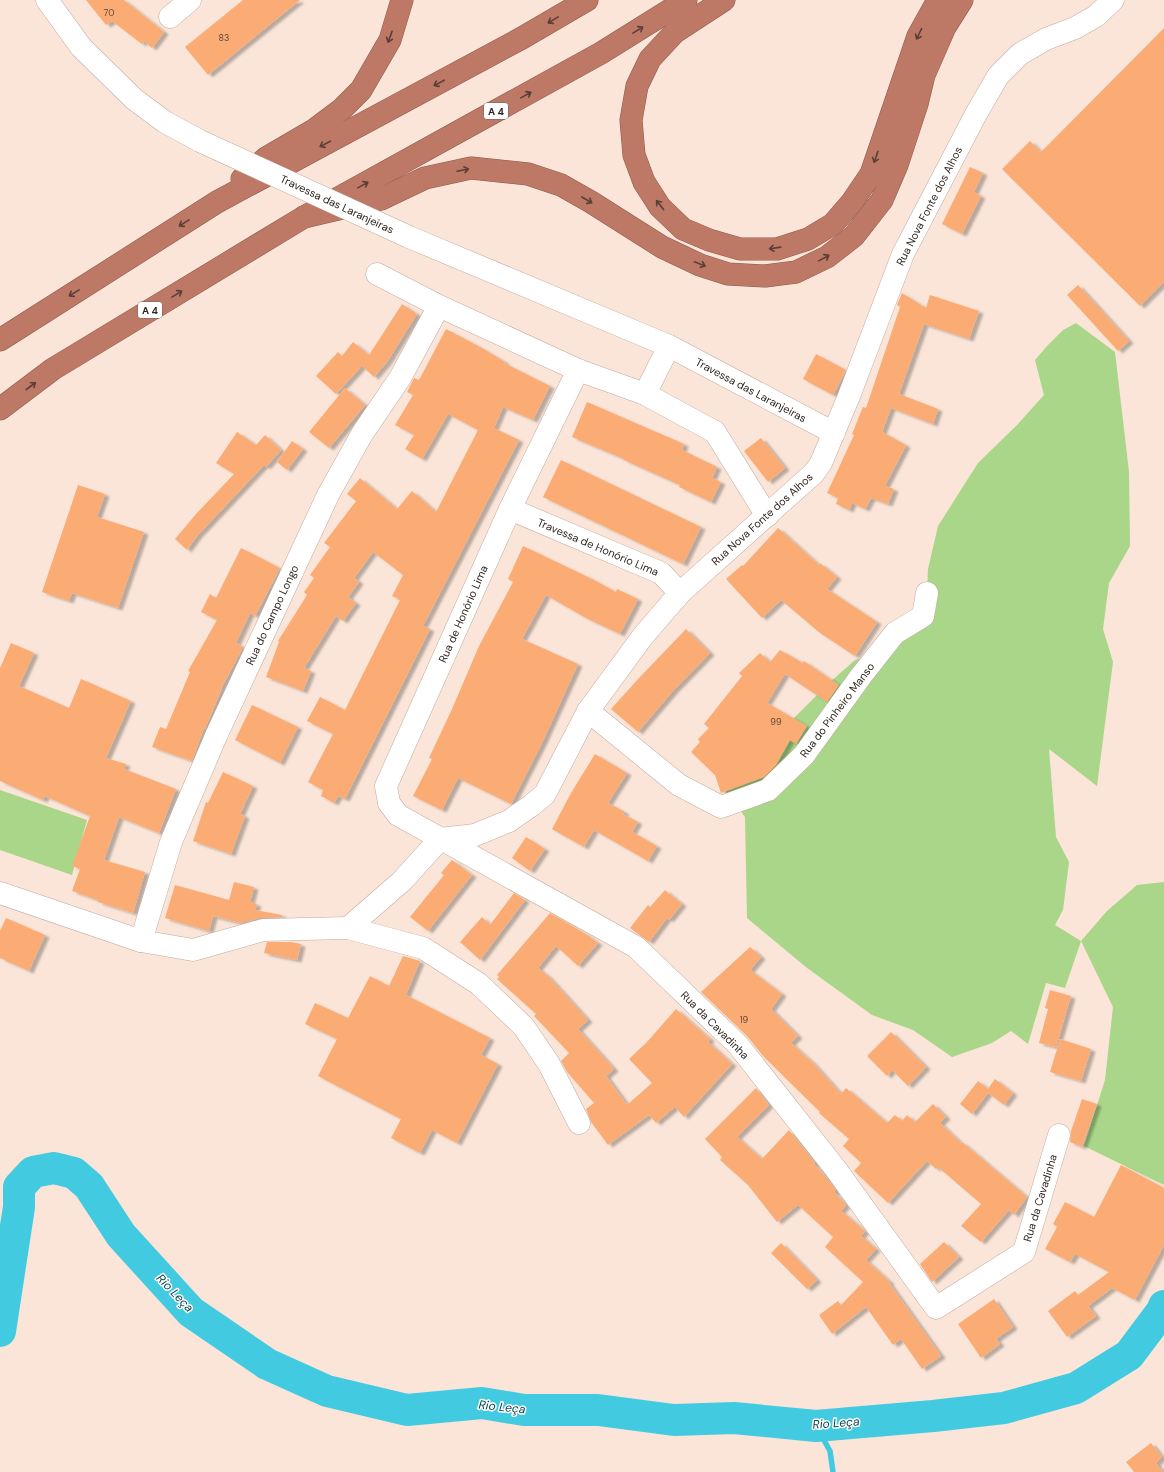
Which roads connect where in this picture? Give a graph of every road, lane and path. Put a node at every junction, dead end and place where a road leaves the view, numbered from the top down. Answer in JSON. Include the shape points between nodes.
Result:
{"nodes":[{"id":1,"x":47,"y":0,"type":"edge"},
{"id":2,"x":190,"y":0,"type":"edge"},
{"id":3,"x":402,"y":0,"type":"edge"},
{"id":4,"x":587,"y":0,"type":"edge"},
{"id":5,"x":686,"y":0,"type":"edge"},
{"id":6,"x":724,"y":0,"type":"edge"},
{"id":7,"x":938,"y":0,"type":"edge"},
{"id":8,"x":962,"y":0,"type":"edge"},
{"id":9,"x":1113,"y":0,"type":"edge"},
{"id":10,"x":170,"y":17,"type":"dead end"},
{"id":11,"x":216,"y":202,"type":"junction"},
{"id":12,"x":304,"y":218,"type":"junction"},
{"id":13,"x":377,"y":274,"type":"dead end"},
{"id":14,"x":440,"y":306,"type":"junction"},
{"id":15,"x":0,"y":340,"type":"edge"},
{"id":16,"x":669,"y":346,"type":"junction"},
{"id":17,"x":578,"y":370,"type":"junction"},
{"id":18,"x":645,"y":394,"type":"junction"},
{"id":19,"x":0,"y":409,"type":"edge"},
{"id":20,"x":834,"y":433,"type":"junction"},
{"id":21,"x":510,"y":510,"type":"junction"},
{"id":22,"x":767,"y":516,"type":"junction"},
{"id":23,"x":680,"y":593,"type":"junction"},
{"id":24,"x":927,"y":593,"type":"dead end"},
{"id":25,"x":588,"y":711,"type":"junction"},
{"id":26,"x":440,"y":839,"type":"junction"},
{"id":27,"x":0,"y":893,"type":"edge"},
{"id":28,"x":348,"y":928,"type":"junction"},
{"id":29,"x":141,"y":942,"type":"junction"},
{"id":30,"x":579,"y":1123,"type":"dead end"},
{"id":31,"x":1059,"y":1135,"type":"dead end"}],
"edges":[{"from":1,"to":16,"type":"street","name":"Travessa das Laranjeiras","bridge":true,"via":[[81,47],[134,99],[165,122],[200,141],[409,237]]},
{"from":2,"to":10,"type":"street"},
{"from":3,"to":11,"type":"highway","one_way":true,"via":[[390,40],[362,90],[342,110],[314,130],[266,158]]},
{"from":4,"to":11,"type":"highway","one_way":true,"via":[[522,38]]},
{"from":12,"to":5,"type":"highway","number":"A 4","one_way":true,"via":[[601,53]]},
{"from":7,"to":6,"type":"highway","one_way":true,"via":[[918,36],[871,174],[833,224],[808,239],[777,249],[740,249],[683,229],[660,207],[644,182],[634,155],[631,120],[637,86],[650,60],[675,32]]},
{"from":12,"to":8,"type":"highway","one_way":true,"via":[[381,199],[425,178],[471,168],[521,173],[561,185],[662,247],[700,265],[728,274],[765,276],[796,272],[827,257],[854,236],[882,200],[899,159],[924,75],[945,27]]},
{"from":9,"to":20,"type":"street","name":"Rua Nova Fonte dos Alhos","via":[[1096,16],[1020,54],[998,76],[903,254]]},
{"from":11,"to":15,"type":"highway","one_way":true},
{"from":19,"to":12,"type":"highway","number":"A 4","one_way":true,"via":[[53,369]]},
{"from":13,"to":14,"type":"street"},
{"from":14,"to":17,"type":"street"},
{"from":14,"to":29,"type":"street","name":"Rua do Campo Longo","via":[[400,378],[362,434],[328,495],[216,736],[180,821]]},
{"from":16,"to":18,"type":"street"},
{"from":16,"to":20,"type":"street","name":"Travessa das Laranjeiras"},
{"from":17,"to":18,"type":"street"},
{"from":17,"to":21,"type":"street","name":"Rua de Honório Lima"},
{"from":18,"to":22,"type":"street","via":[[715,432]]},
{"from":20,"to":22,"type":"street","name":"Rua Nova Fonte dos Alhos","via":[[814,473]]},
{"from":21,"to":23,"type":"street","name":"Travessa de Honório Lima","via":[[661,573]]},
{"from":21,"to":26,"type":"street","name":"Rua de Honório Lima","via":[[386,786],[389,803],[398,815]]},
{"from":22,"to":23,"type":"street","name":"Rua Nova Fonte dos Alhos"},
{"from":23,"to":25,"type":"street","name":"Rua Nova Fonte dos Alhos","via":[[643,636]]},
{"from":24,"to":25,"type":"street","name":"Rua do Pinheiro Manso","via":[[923,616],[895,633],[804,755],[768,790],[721,807],[680,785]]},
{"from":25,"to":26,"type":"street","name":"Rua Nova Fonte dos Alhos","via":[[545,794],[509,821],[475,835]]},
{"from":26,"to":28,"type":"street","via":[[402,881]]},
{"from":26,"to":31,"type":"street","name":"Rua da Cavadinha","via":[[636,947],[738,1045],[835,1168],[940,1315],[1024,1252]]},
{"from":27,"to":29,"type":"street"},
{"from":28,"to":29,"type":"street","via":[[262,930],[192,950]]},
{"from":28,"to":30,"type":"street","via":[[423,948],[479,984],[524,1027],[549,1064]]}]}
